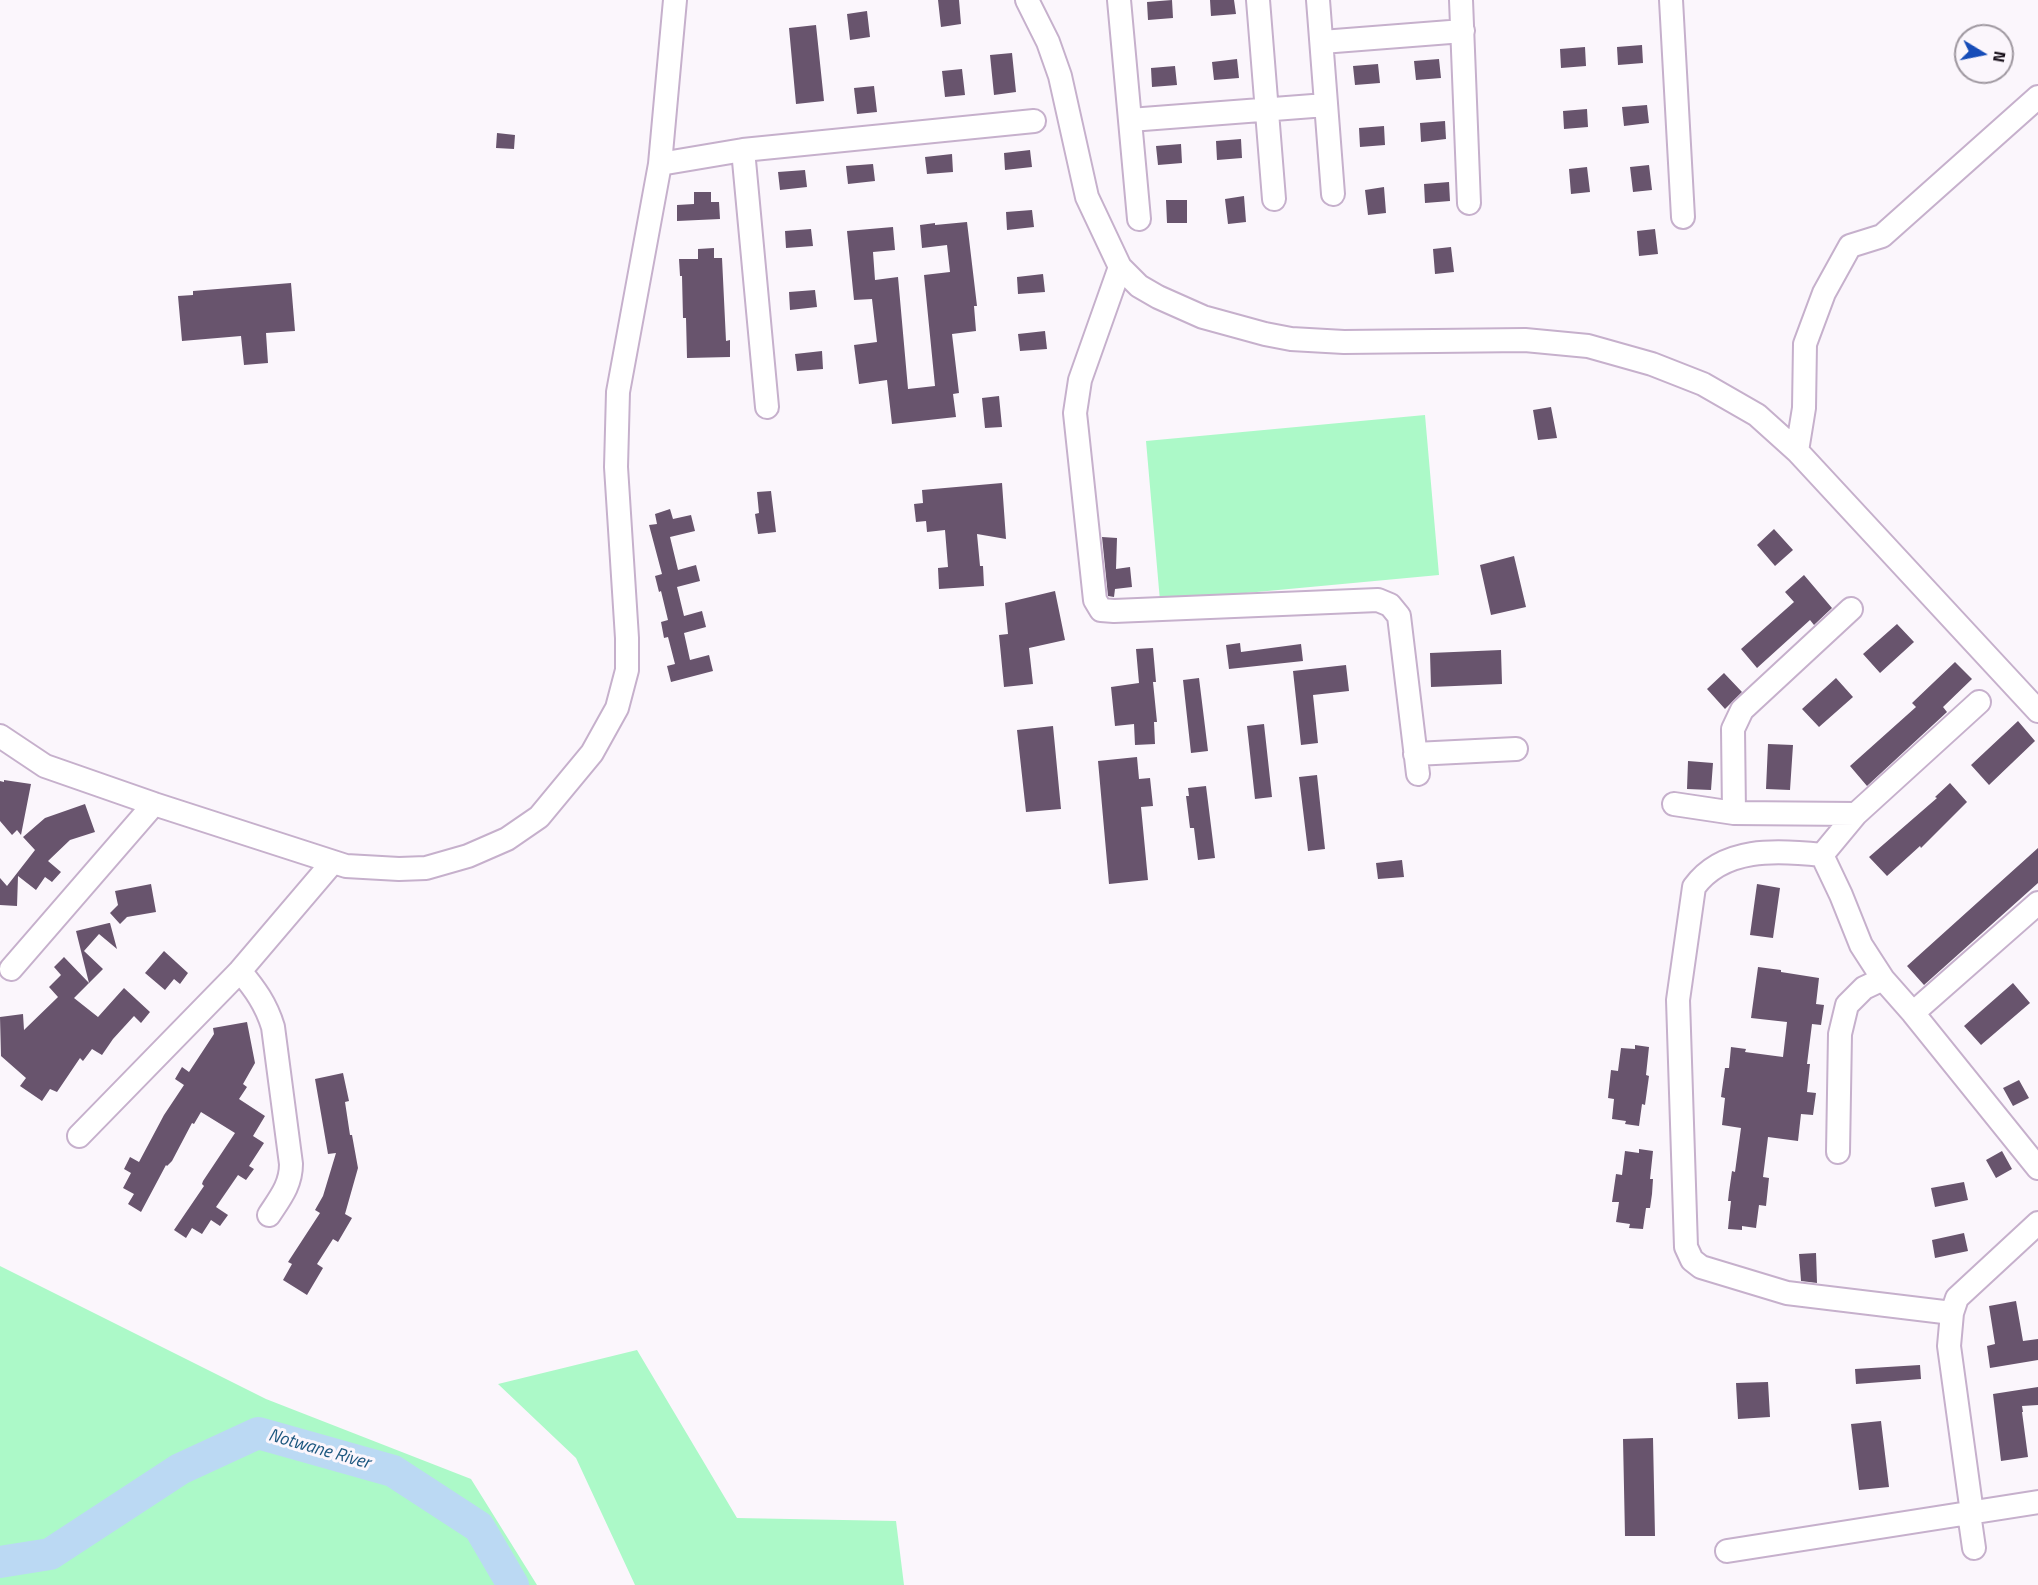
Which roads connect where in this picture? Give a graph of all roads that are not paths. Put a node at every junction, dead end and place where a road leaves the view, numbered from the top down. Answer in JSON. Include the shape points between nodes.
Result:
{"nodes":[{"id":1,"x":675,"y":0,"type":"edge"},
{"id":2,"x":1027,"y":0,"type":"edge"},
{"id":3,"x":1119,"y":0,"type":"edge"},
{"id":4,"x":1258,"y":0,"type":"edge"},
{"id":5,"x":1318,"y":0,"type":"edge"},
{"id":6,"x":1461,"y":0,"type":"edge"},
{"id":7,"x":1671,"y":0,"type":"edge"},
{"id":8,"x":1463,"y":31,"type":"junction"},
{"id":9,"x":1322,"y":42,"type":"junction"},
{"id":10,"x":2038,"y":97,"type":"edge"},
{"id":11,"x":1326,"y":105,"type":"junction"},
{"id":12,"x":1267,"y":109,"type":"junction"},
{"id":13,"x":1130,"y":120,"type":"junction"},
{"id":14,"x":1034,"y":121,"type":"dead end"},
{"id":15,"x":743,"y":150,"type":"junction"},
{"id":16,"x":660,"y":164,"type":"junction"},
{"id":17,"x":1334,"y":194,"type":"dead end"},
{"id":18,"x":1274,"y":199,"type":"dead end"},
{"id":19,"x":1469,"y":203,"type":"dead end"},
{"id":20,"x":1683,"y":217,"type":"dead end"},
{"id":21,"x":1139,"y":219,"type":"dead end"},
{"id":22,"x":1120,"y":267,"type":"junction"},
{"id":23,"x":766,"y":407,"type":"dead end"},
{"id":24,"x":1797,"y":451,"type":"junction"},
{"id":25,"x":1851,"y":609,"type":"dead end"},
{"id":26,"x":1979,"y":702,"type":"dead end"},
{"id":27,"x":2038,"y":711,"type":"edge"},
{"id":28,"x":1,"y":739,"type":"edge"},
{"id":29,"x":1516,"y":749,"type":"dead end"},
{"id":30,"x":154,"y":804,"type":"junction"},
{"id":31,"x":1674,"y":804,"type":"dead end"},
{"id":32,"x":1734,"y":813,"type":"junction"},
{"id":33,"x":1856,"y":814,"type":"junction"},
{"id":34,"x":1821,"y":855,"type":"junction"},
{"id":35,"x":332,"y":863,"type":"junction"},
{"id":36,"x":2038,"y":903,"type":"edge"},
{"id":37,"x":11,"y":969,"type":"dead end"},
{"id":38,"x":240,"y":971,"type":"junction"},
{"id":39,"x":1883,"y":979,"type":"junction"},
{"id":40,"x":1913,"y":1013,"type":"junction"},
{"id":41,"x":79,"y":1136,"type":"dead end"},
{"id":42,"x":1838,"y":1152,"type":"dead end"},
{"id":43,"x":2038,"y":1168,"type":"edge"},
{"id":44,"x":269,"y":1215,"type":"dead end"},
{"id":45,"x":2038,"y":1223,"type":"edge"},
{"id":46,"x":1952,"y":1313,"type":"junction"},
{"id":47,"x":2038,"y":1502,"type":"edge"},
{"id":48,"x":1971,"y":1513,"type":"junction"},
{"id":49,"x":1974,"y":1548,"type":"dead end"},
{"id":50,"x":1727,"y":1551,"type":"dead end"}],
"edges":[{"from":1,"to":16,"type":"street"},
{"from":2,"to":22,"type":"street","via":[[1060,76],[1087,197]]},
{"from":3,"to":13,"type":"street"},
{"from":4,"to":12,"type":"street"},
{"from":5,"to":9,"type":"street"},
{"from":6,"to":8,"type":"street"},
{"from":7,"to":20,"type":"street"},
{"from":8,"to":9,"type":"street"},
{"from":8,"to":19,"type":"street"},
{"from":9,"to":11,"type":"street"},
{"from":10,"to":24,"type":"street","via":[[1882,236],[1854,243],[1844,254],[1824,293],[1806,344],[1804,408]]},
{"from":11,"to":12,"type":"street"},
{"from":11,"to":17,"type":"street"},
{"from":12,"to":13,"type":"street"},
{"from":12,"to":18,"type":"street"},
{"from":13,"to":21,"type":"street"},
{"from":14,"to":15,"type":"street"},
{"from":15,"to":16,"type":"street"},
{"from":15,"to":23,"type":"street"},
{"from":16,"to":35,"type":"street","via":[[618,392],[616,467],[627,670],[617,708],[592,753],[564,789],[539,817],[507,838],[426,868]]},
{"from":22,"to":24,"type":"street","via":[[1140,286],[1181,309],[1291,339],[1525,340],[1588,346],[1703,384],[1757,415]]},
{"from":22,"to":29,"type":"street","via":[[1080,380],[1075,413],[1095,600],[1101,610],[1377,600],[1390,605],[1399,616],[1417,764]]},
{"from":24,"to":27,"type":"street"},
{"from":25,"to":32,"type":"street","via":[[1742,710],[1733,729]]},
{"from":26,"to":33,"type":"street"},
{"from":28,"to":30,"type":"street","via":[[45,766]]},
{"from":30,"to":35,"type":"street"},
{"from":30,"to":37,"type":"street"},
{"from":31,"to":32,"type":"street"},
{"from":32,"to":33,"type":"street"},
{"from":33,"to":34,"type":"street"},
{"from":34,"to":39,"type":"street","via":[[1861,945]]},
{"from":34,"to":46,"type":"street","via":[[1780,852],[1729,859],[1703,874],[1694,887],[1678,1000],[1686,1247],[1701,1267],[1787,1293]]},
{"from":35,"to":38,"type":"street"},
{"from":36,"to":40,"type":"street"},
{"from":38,"to":41,"type":"street"},
{"from":38,"to":44,"type":"street","via":[[257,992],[273,1027],[291,1164],[288,1187]]},
{"from":39,"to":40,"type":"street"},
{"from":39,"to":42,"type":"street","via":[[1864,988],[1847,1005],[1840,1034]]},
{"from":40,"to":43,"type":"street"},
{"from":45,"to":46,"type":"street","via":[[1957,1298]]},
{"from":46,"to":48,"type":"street","via":[[1949,1346]]},
{"from":47,"to":48,"type":"street"},
{"from":48,"to":49,"type":"street"},
{"from":48,"to":50,"type":"street"}]}
